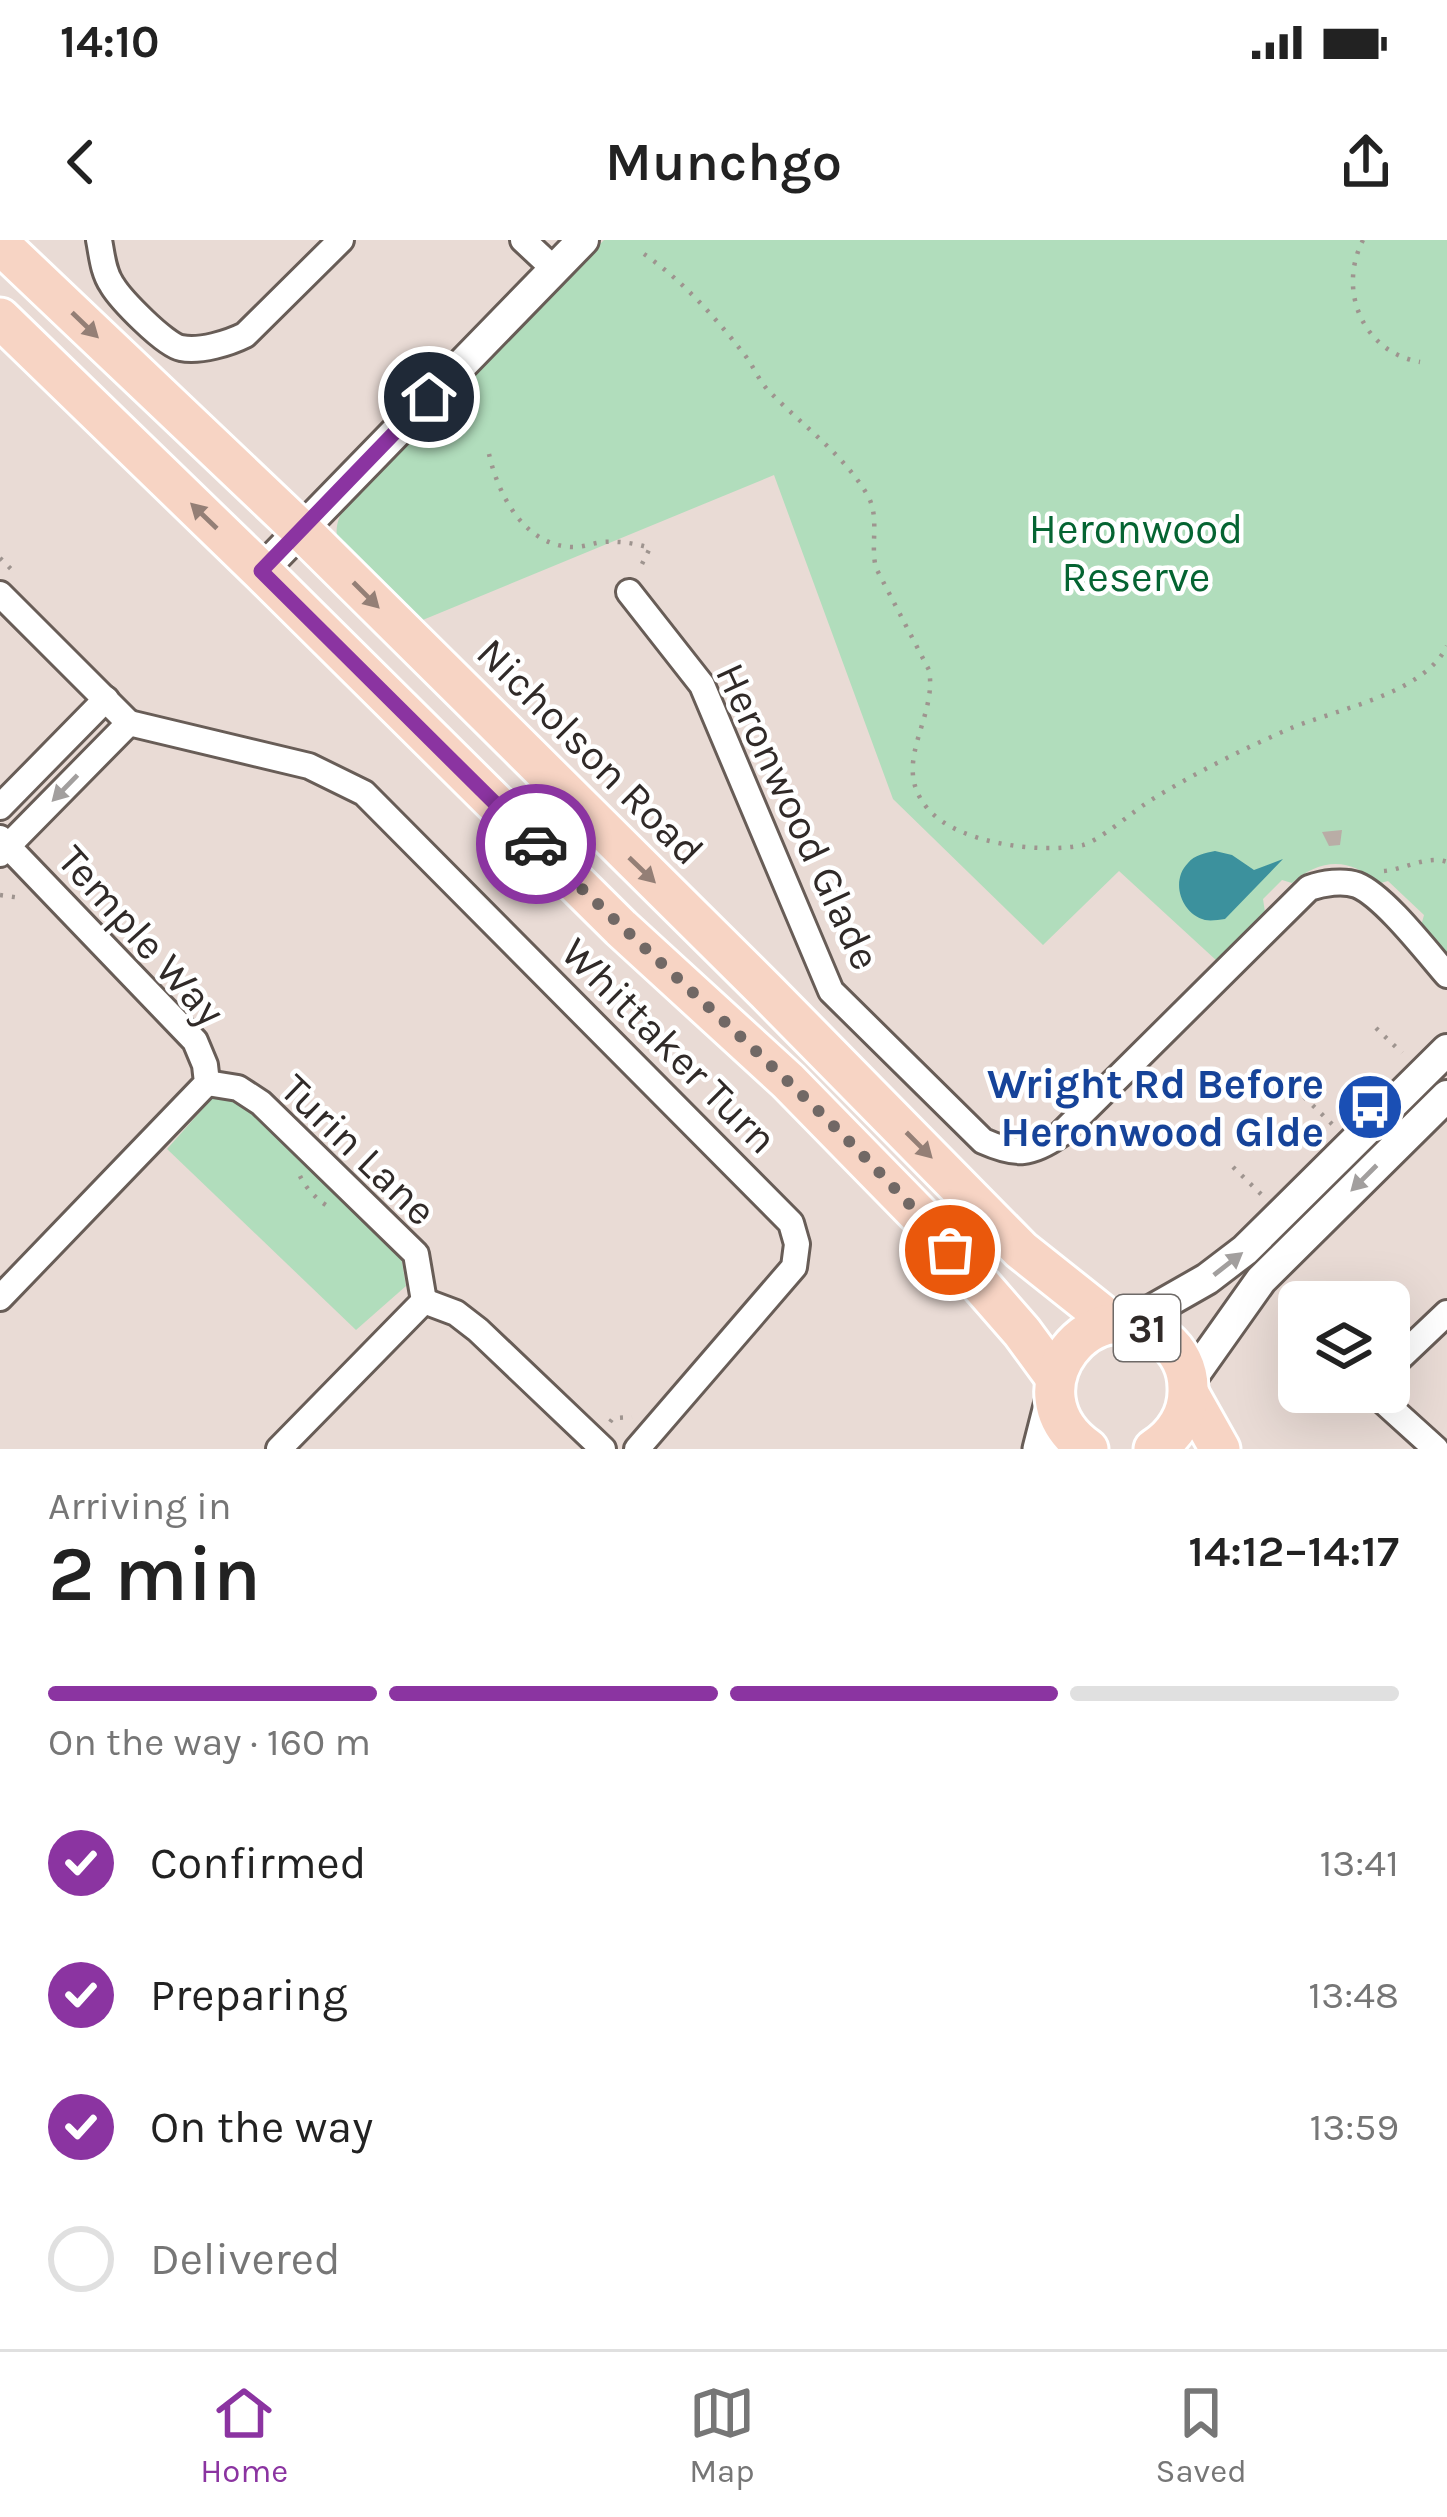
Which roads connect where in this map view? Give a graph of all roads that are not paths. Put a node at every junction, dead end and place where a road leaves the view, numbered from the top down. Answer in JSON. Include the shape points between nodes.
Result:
{"nodes":[{"id":1,"x":99,"y":240,"type":"edge"},
{"id":2,"x":340,"y":240,"type":"edge"},
{"id":3,"x":523,"y":240,"type":"edge"},
{"id":4,"x":583,"y":240,"type":"edge"},
{"id":5,"x":0,"y":244,"type":"edge"},
{"id":6,"x":554,"y":269,"type":"junction"},
{"id":7,"x":0,"y":318,"type":"edge"},
{"id":8,"x":301,"y":530,"type":"junction"},
{"id":9,"x":261,"y":571,"type":"junction"},
{"id":10,"x":628,"y":592,"type":"road end"},
{"id":11,"x":0,"y":594,"type":"edge"},
{"id":12,"x":106,"y":699,"type":"junction"},
{"id":13,"x":129,"y":722,"type":"junction"},
{"id":14,"x":0,"y":807,"type":"edge"},
{"id":15,"x":3,"y":846,"type":"edge"},
{"id":16,"x":1447,"y":975,"type":"edge"},
{"id":17,"x":1447,"y":1050,"type":"edge"},
{"id":18,"x":207,"y":1083,"type":"junction"},
{"id":19,"x":1447,"y":1096,"type":"edge"},
{"id":20,"x":0,"y":1298,"type":"edge"},
{"id":21,"x":424,"y":1301,"type":"junction"},
{"id":22,"x":1447,"y":1313,"type":"edge"},
{"id":23,"x":1121,"y":1324,"type":"junction"},
{"id":24,"x":1410,"y":1348,"type":"edge"},
{"id":25,"x":1055,"y":1385,"type":"junction"},
{"id":26,"x":1188,"y":1388,"type":"junction"},
{"id":27,"x":1396,"y":1413,"type":"edge"},
{"id":28,"x":599,"y":1445,"type":"edge"},
{"id":29,"x":279,"y":1449,"type":"edge"},
{"id":30,"x":637,"y":1449,"type":"edge"},
{"id":31,"x":1040,"y":1449,"type":"edge"},
{"id":32,"x":1088,"y":1449,"type":"edge"},
{"id":33,"x":1154,"y":1449,"type":"edge"},
{"id":34,"x":1220,"y":1449,"type":"edge"},
{"id":35,"x":1436,"y":1449,"type":"edge"}],
"edges":[{"from":1,"to":2,"type":"street","via":[[112,287],[183,349],[245,335]]},
{"from":3,"to":6,"type":"street"},
{"from":4,"to":6,"type":"street"},
{"from":5,"to":8,"type":"main road","name":"Nicholson Road","number":"31","one_way":true},
{"from":6,"to":8,"type":"street"},
{"from":9,"to":7,"type":"main road","number":"31","one_way":true},
{"from":8,"to":9,"type":"street"},
{"from":8,"to":23,"type":"main road","name":"Nicholson Road","number":"31","one_way":true,"via":[[1021,1250]]},
{"from":9,"to":25,"type":"main road","number":"31","via":[[926,1222],[1022,1332]]},
{"from":10,"to":16,"type":"street","name":"Heronwood Glade","via":[[702,686],[831,991],[983,1141],[1021,1153],[1061,1134],[1309,888],[1344,883],[1372,895]]},
{"from":11,"to":12,"type":"street"},
{"from":12,"to":13,"type":"street"},
{"from":12,"to":14,"type":"street"},
{"from":13,"to":15,"type":"street","one_way":true},
{"from":13,"to":30,"type":"street","name":"Whittaker Turn","via":[[309,766],[364,794],[791,1223],[794,1267]]},
{"from":15,"to":18,"type":"street","name":"Temple Way","via":[[195,1041]]},
{"from":23,"to":17,"type":"street","one_way":true,"via":[[1208,1280],[1245,1250]]},
{"from":18,"to":20,"type":"street","name":"Temple Way"},
{"from":18,"to":21,"type":"street","name":"Turin Lane","via":[[238,1088],[261,1103],[416,1254]]},
{"from":19,"to":26,"type":"street","one_way":true,"via":[[1261,1280]]},
{"from":21,"to":28,"type":"street","via":[[478,1330]]},
{"from":21,"to":29,"type":"street"},
{"from":22,"to":24,"type":"street"},
{"from":23,"to":25,"type":"main road","number":"31","via":[[1076,1341]]},
{"from":23,"to":26,"type":"main road","name":"Nicholson Road","number":"31","via":[[1162,1336],[1184,1365]]},
{"from":25,"to":31,"type":"main road"},
{"from":25,"to":32,"type":"main road","number":"31","via":[[1063,1425]]},
{"from":26,"to":33,"type":"main road","number":"31","via":[[1177,1429]]},
{"from":26,"to":34,"type":"main road","name":"Nicholson Road","number":"31"},
{"from":27,"to":35,"type":"street"}]}
